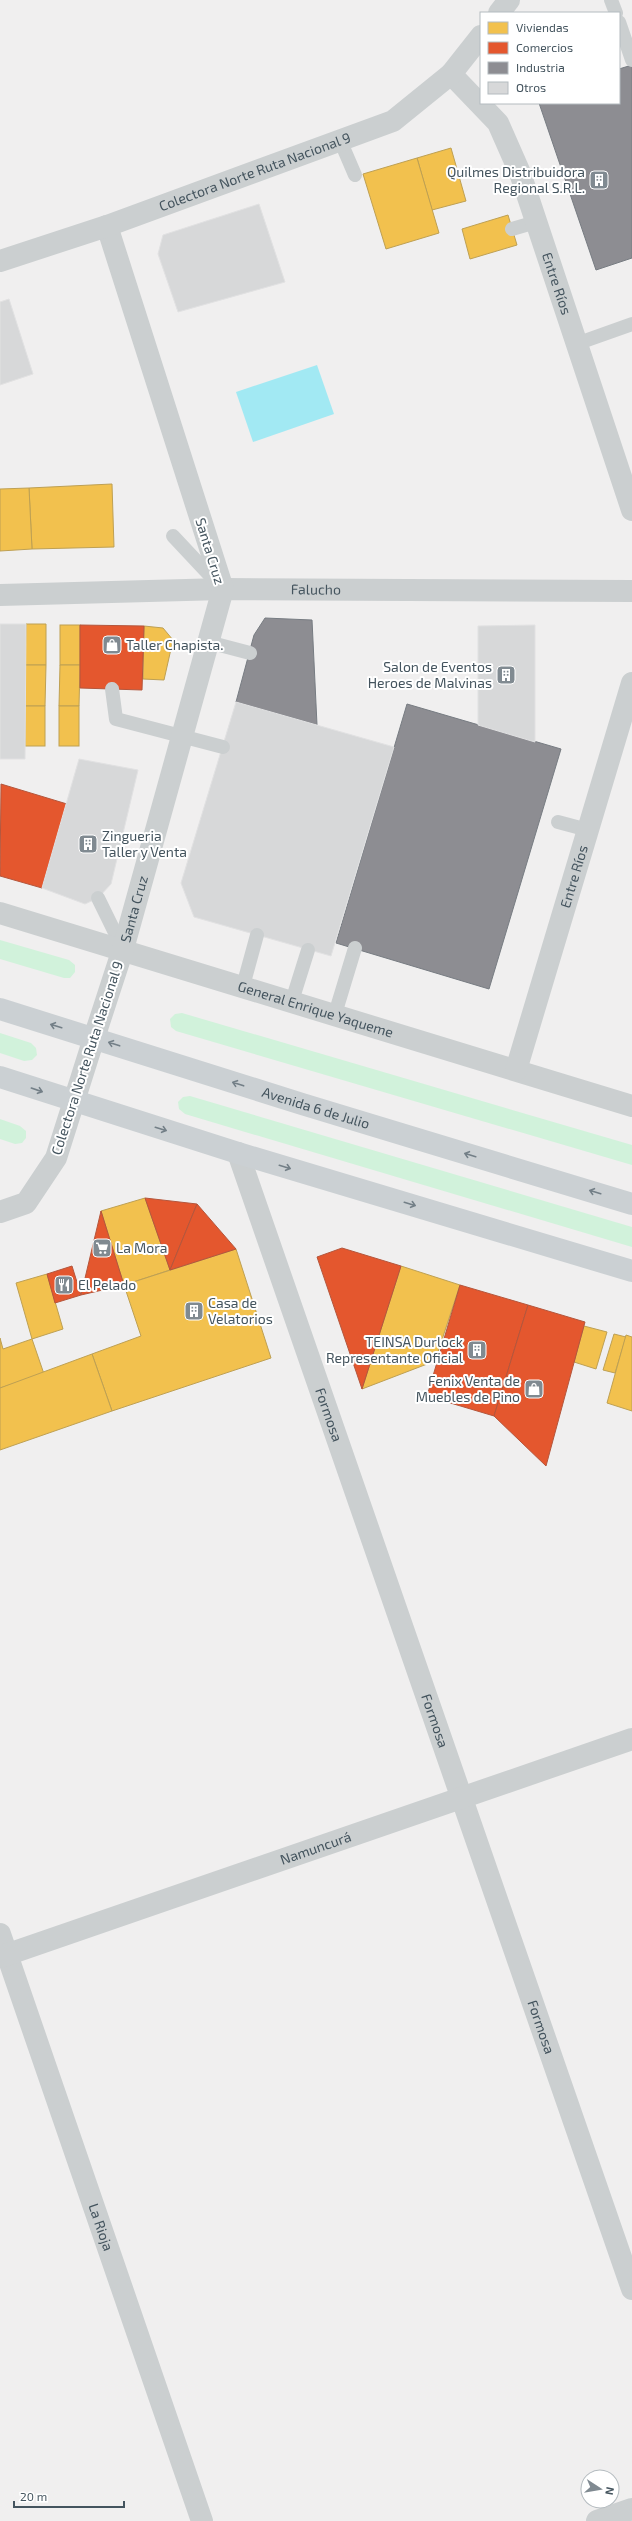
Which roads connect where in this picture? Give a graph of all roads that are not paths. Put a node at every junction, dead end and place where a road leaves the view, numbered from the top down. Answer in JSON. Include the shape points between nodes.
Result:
{"nodes":[{"id":1,"x":509,"y":0,"type":"edge"},
{"id":2,"x":611,"y":0,"type":"edge"},
{"id":3,"x":500,"y":12,"type":"edge"},
{"id":4,"x":616,"y":12,"type":"edge"},
{"id":5,"x":620,"y":25,"type":"edge"},
{"id":6,"x":480,"y":37,"type":"edge"},
{"id":7,"x":632,"y":60,"type":"edge"},
{"id":8,"x":451,"y":74,"type":"junction"},
{"id":9,"x":340,"y":140,"type":"junction"},
{"id":10,"x":355,"y":175,"type":"dead end"},
{"id":11,"x":536,"y":222,"type":"junction"},
{"id":12,"x":107,"y":226,"type":"junction"},
{"id":13,"x":512,"y":230,"type":"dead end"},
{"id":14,"x":0,"y":261,"type":"edge"},
{"id":15,"x":632,"y":324,"type":"edge"},
{"id":16,"x":576,"y":344,"type":"junction"},
{"id":17,"x":632,"y":510,"type":"edge"},
{"id":18,"x":173,"y":536,"type":"dead end"},
{"id":19,"x":223,"y":589,"type":"junction"},
{"id":20,"x":632,"y":591,"type":"edge"},
{"id":21,"x":0,"y":594,"type":"edge"},
{"id":22,"x":208,"y":642,"type":"junction"},
{"id":23,"x":250,"y":653,"type":"dead end"},
{"id":24,"x":632,"y":683,"type":"edge"},
{"id":25,"x":112,"y":689,"type":"dead end"},
{"id":26,"x":182,"y":736,"type":"junction"},
{"id":27,"x":223,"y":747,"type":"dead end"},
{"id":28,"x":558,"y":822,"type":"dead end"},
{"id":29,"x":588,"y":830,"type":"junction"},
{"id":30,"x":98,"y":898,"type":"dead end"},
{"id":31,"x":0,"y":913,"type":"edge"},
{"id":32,"x":257,"y":935,"type":"dead end"},
{"id":33,"x":355,"y":948,"type":"dead end"},
{"id":34,"x":123,"y":949,"type":"junction"},
{"id":35,"x":308,"y":950,"type":"dead end"},
{"id":36,"x":243,"y":986,"type":"junction"},
{"id":37,"x":292,"y":1001,"type":"junction"},
{"id":38,"x":0,"y":1009,"type":"edge"},
{"id":39,"x":335,"y":1014,"type":"junction"},
{"id":40,"x":94,"y":1038,"type":"junction"},
{"id":41,"x":516,"y":1070,"type":"junction"},
{"id":42,"x":0,"y":1077,"type":"edge"},
{"id":43,"x":74,"y":1102,"type":"junction"},
{"id":44,"x":632,"y":1106,"type":"edge"},
{"id":45,"x":238,"y":1153,"type":"junction"},
{"id":46,"x":632,"y":1204,"type":"edge"},
{"id":47,"x":0,"y":1212,"type":"edge"},
{"id":48,"x":632,"y":1271,"type":"edge"},
{"id":49,"x":632,"y":1739,"type":"edge"},
{"id":50,"x":461,"y":1797,"type":"junction"},
{"id":51,"x":0,"y":1934,"type":"edge"},
{"id":52,"x":4,"y":1955,"type":"edge"},
{"id":53,"x":632,"y":2289,"type":"edge"},
{"id":54,"x":632,"y":2509,"type":"edge"},
{"id":55,"x":202,"y":2521,"type":"edge"},
{"id":56,"x":597,"y":2521,"type":"edge"}],
"edges":[{"from":1,"to":3,"type":"street"},
{"from":2,"to":4,"type":"lane"},
{"from":5,"to":7,"type":"lane"},
{"from":6,"to":8,"type":"street","name":"Colectora Norte Ruta Nacional 9"},
{"from":8,"to":9,"type":"street","name":"Colectora Norte Ruta Nacional 9","via":[[393,121]]},
{"from":8,"to":11,"type":"street","name":"Entre Ríos","via":[[498,123],[520,173]]},
{"from":9,"to":10,"type":"lane"},
{"from":9,"to":12,"type":"street","name":"Colectora Norte Ruta Nacional 9"},
{"from":11,"to":13,"type":"lane"},
{"from":11,"to":16,"type":"street","name":"Entre Ríos"},
{"from":12,"to":14,"type":"street","name":"Colectora Norte Ruta Nacional 9"},
{"from":12,"to":19,"type":"street","name":"Santa Cruz"},
{"from":15,"to":16,"type":"lane"},
{"from":16,"to":17,"type":"street","name":"Entre Ríos"},
{"from":18,"to":19,"type":"lane"},
{"from":19,"to":20,"type":"street","name":"Falucho"},
{"from":19,"to":21,"type":"street","name":"Falucho"},
{"from":19,"to":22,"type":"street","name":"Santa Cruz"},
{"from":22,"to":23,"type":"lane"},
{"from":22,"to":26,"type":"street","name":"Santa Cruz"},
{"from":24,"to":29,"type":"street","name":"Entre Ríos"},
{"from":25,"to":26,"type":"lane","via":[[116,718]]},
{"from":26,"to":27,"type":"lane"},
{"from":26,"to":34,"type":"street","name":"Santa Cruz"},
{"from":28,"to":29,"type":"lane"},
{"from":29,"to":41,"type":"street","name":"Entre Ríos"},
{"from":30,"to":34,"type":"lane"},
{"from":31,"to":34,"type":"street","name":"General Enrique Yaqueme"},
{"from":32,"to":36,"type":"lane"},
{"from":33,"to":39,"type":"lane"},
{"from":34,"to":36,"type":"street","name":"General Enrique Yaqueme"},
{"from":34,"to":40,"type":"street","name":"Colectora Norte Ruta Nacional 9"},
{"from":35,"to":37,"type":"lane"},
{"from":36,"to":37,"type":"street","name":"General Enrique Yaqueme"},
{"from":37,"to":39,"type":"street","name":"General Enrique Yaqueme"},
{"from":40,"to":38,"type":"main road","name":"Avenida 6 de Julio","one_way":true},
{"from":39,"to":41,"type":"street","name":"General Enrique Yaqueme"},
{"from":40,"to":43,"type":"street","name":"Colectora Norte Ruta Nacional 9"},
{"from":46,"to":40,"type":"main road","name":"Avenida 6 de Julio","one_way":true},
{"from":41,"to":44,"type":"street","name":"General Enrique Yaqueme"},
{"from":42,"to":43,"type":"main road","one_way":true},
{"from":43,"to":45,"type":"main road","one_way":true},
{"from":43,"to":47,"type":"street","name":"Colectora Norte Ruta Nacional 9","via":[[56,1158],[26,1203]]},
{"from":45,"to":48,"type":"main road","one_way":true},
{"from":45,"to":50,"type":"street","name":"Formosa"},
{"from":49,"to":50,"type":"street","name":"Namuncurá"},
{"from":50,"to":52,"type":"street","name":"Namuncurá"},
{"from":50,"to":53,"type":"street","name":"Formosa"},
{"from":51,"to":52,"type":"street","name":"La Rioja"},
{"from":52,"to":55,"type":"street","name":"La Rioja"},
{"from":54,"to":56,"type":"street"}]}
